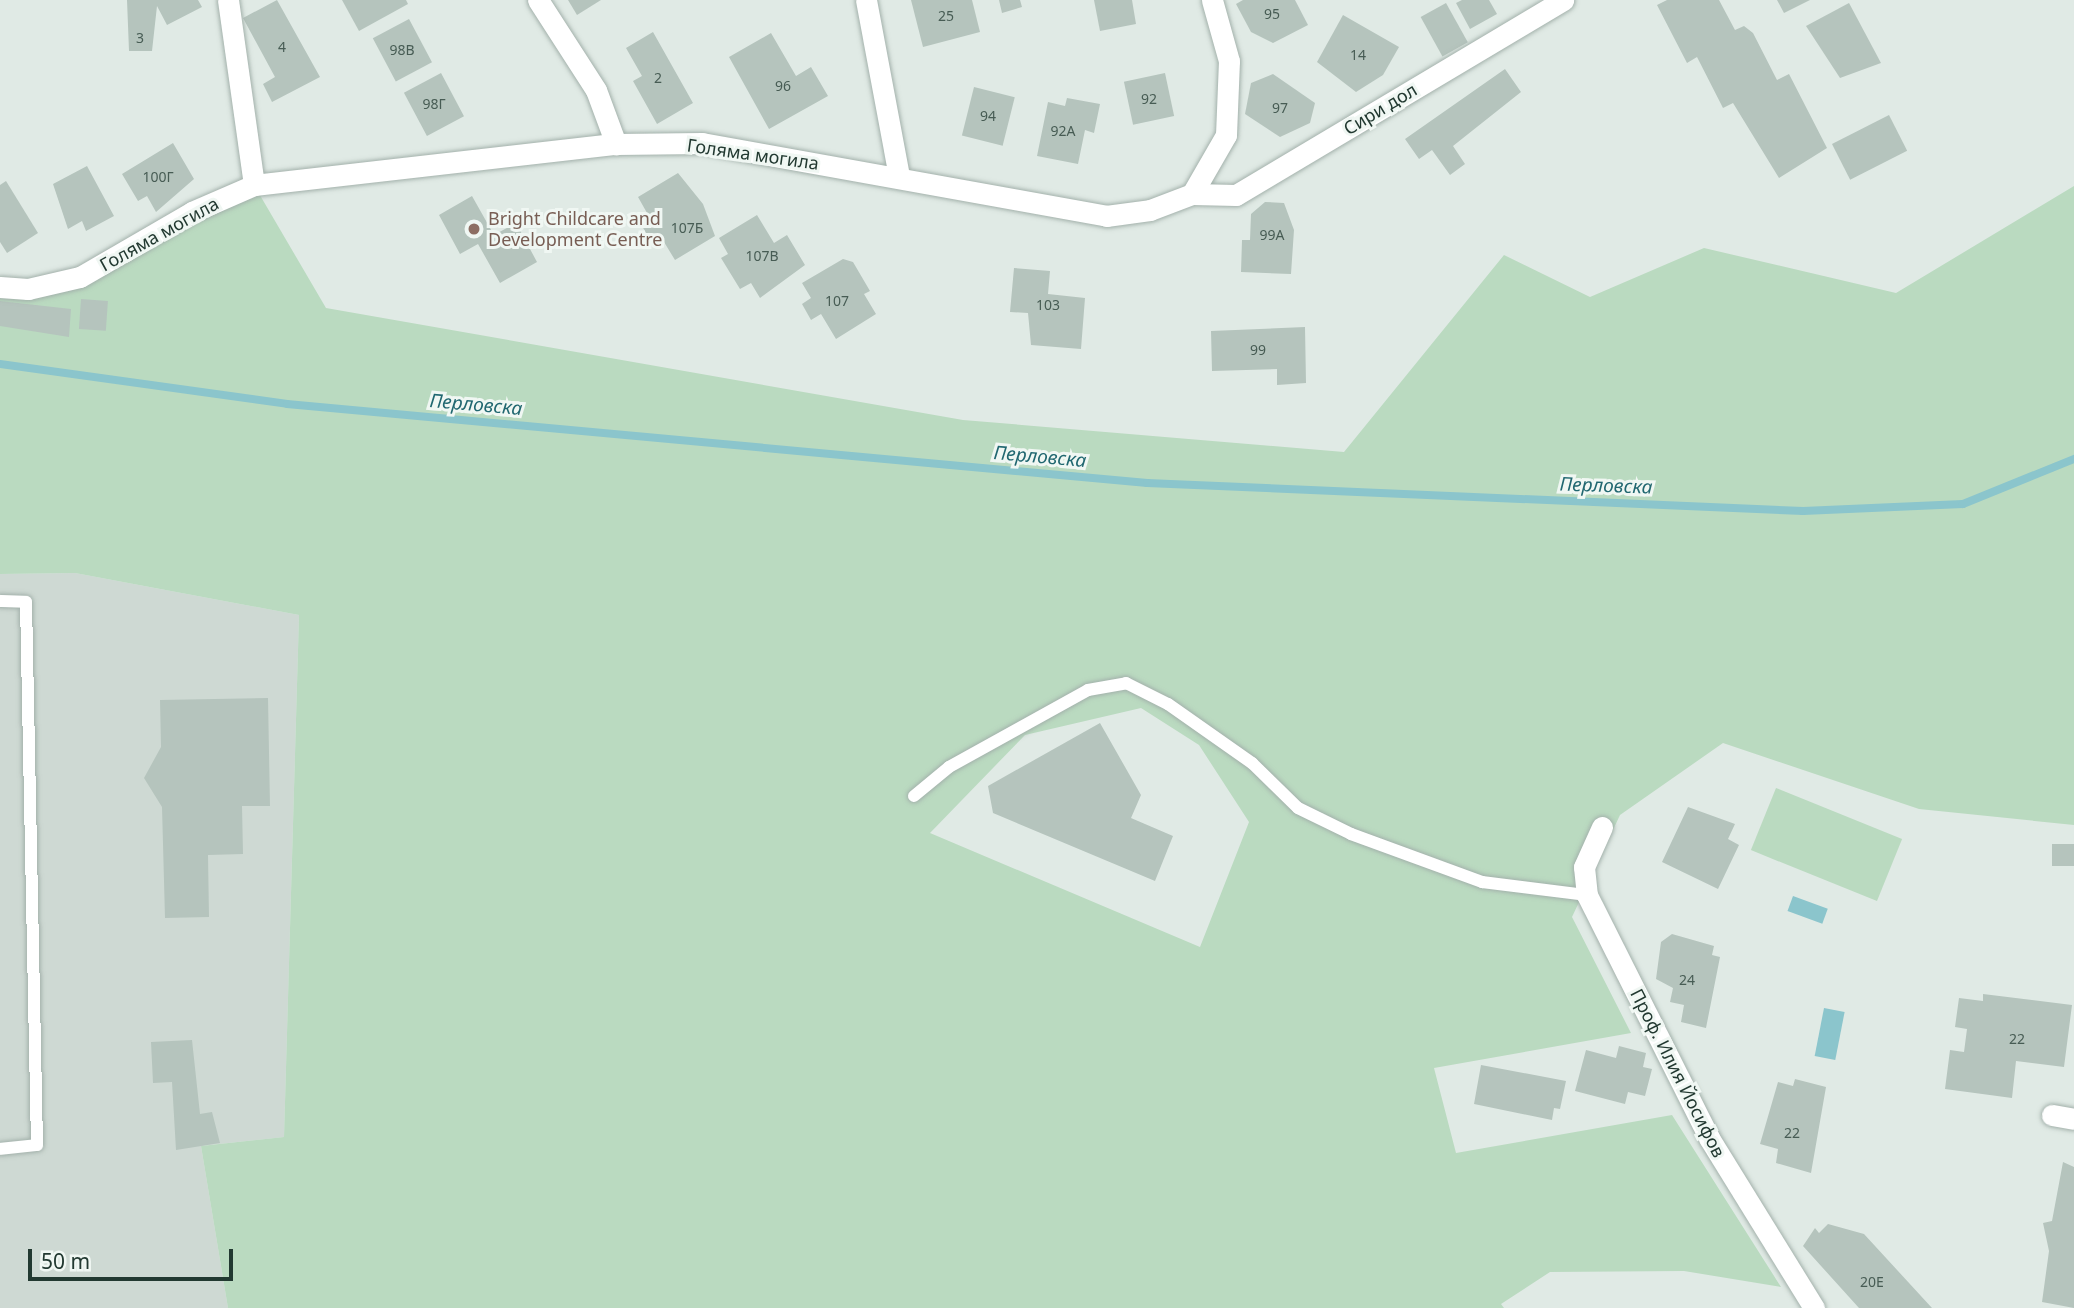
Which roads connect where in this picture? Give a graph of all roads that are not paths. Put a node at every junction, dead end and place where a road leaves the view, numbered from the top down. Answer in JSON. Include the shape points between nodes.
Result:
{"nodes":[{"id":1,"x":228,"y":0,"type":"edge"},
{"id":2,"x":538,"y":0,"type":"edge"},
{"id":3,"x":866,"y":0,"type":"edge"},
{"id":4,"x":1212,"y":0,"type":"edge"},
{"id":5,"x":1563,"y":0,"type":"edge"},
{"id":6,"x":616,"y":144,"type":"junction"},
{"id":7,"x":899,"y":176,"type":"junction"},
{"id":8,"x":254,"y":185,"type":"junction"},
{"id":9,"x":1192,"y":194,"type":"junction"},
{"id":10,"x":0,"y":287,"type":"edge"},
{"id":11,"x":0,"y":601,"type":"edge"},
{"id":12,"x":914,"y":796,"type":"dead end"},
{"id":13,"x":1602,"y":827,"type":"dead end"},
{"id":14,"x":1587,"y":895,"type":"junction"},
{"id":15,"x":2052,"y":1115,"type":"dead end"},
{"id":16,"x":2074,"y":1119,"type":"edge"},
{"id":17,"x":0,"y":1149,"type":"edge"},
{"id":18,"x":1814,"y":1308,"type":"edge"}],
"edges":[{"from":1,"to":8,"type":"street"},
{"from":2,"to":6,"type":"street","via":[[596,90]]},
{"from":3,"to":7,"type":"street"},
{"from":4,"to":9,"type":"street","via":[[1229,61],[1231,98],[1226,135]]},
{"from":5,"to":9,"type":"street","name":"Сири дол","via":[[1236,195]]},
{"from":6,"to":7,"type":"street","name":"Голяма могила","via":[[702,143]]},
{"from":6,"to":8,"type":"street","name":"Голяма могила"},
{"from":7,"to":9,"type":"street","name":"Голяма могила","via":[[1106,216],[1150,210]]},
{"from":8,"to":10,"type":"street","name":"Голяма могила","via":[[192,212],[80,277],[28,289]]},
{"from":11,"to":17,"type":"lane","via":[[26,602],[37,1145]]},
{"from":12,"to":14,"type":"lane","via":[[949,767],[1088,690],[1126,683],[1168,704],[1252,763],[1298,808],[1351,834],[1482,882]]},
{"from":13,"to":14,"type":"street","name":"Проф. Илия Йосифов","via":[[1584,867]]},
{"from":14,"to":18,"type":"street","name":"Проф. Илия Йосифов","via":[[1709,1138]]},
{"from":15,"to":16,"type":"street"}]}
